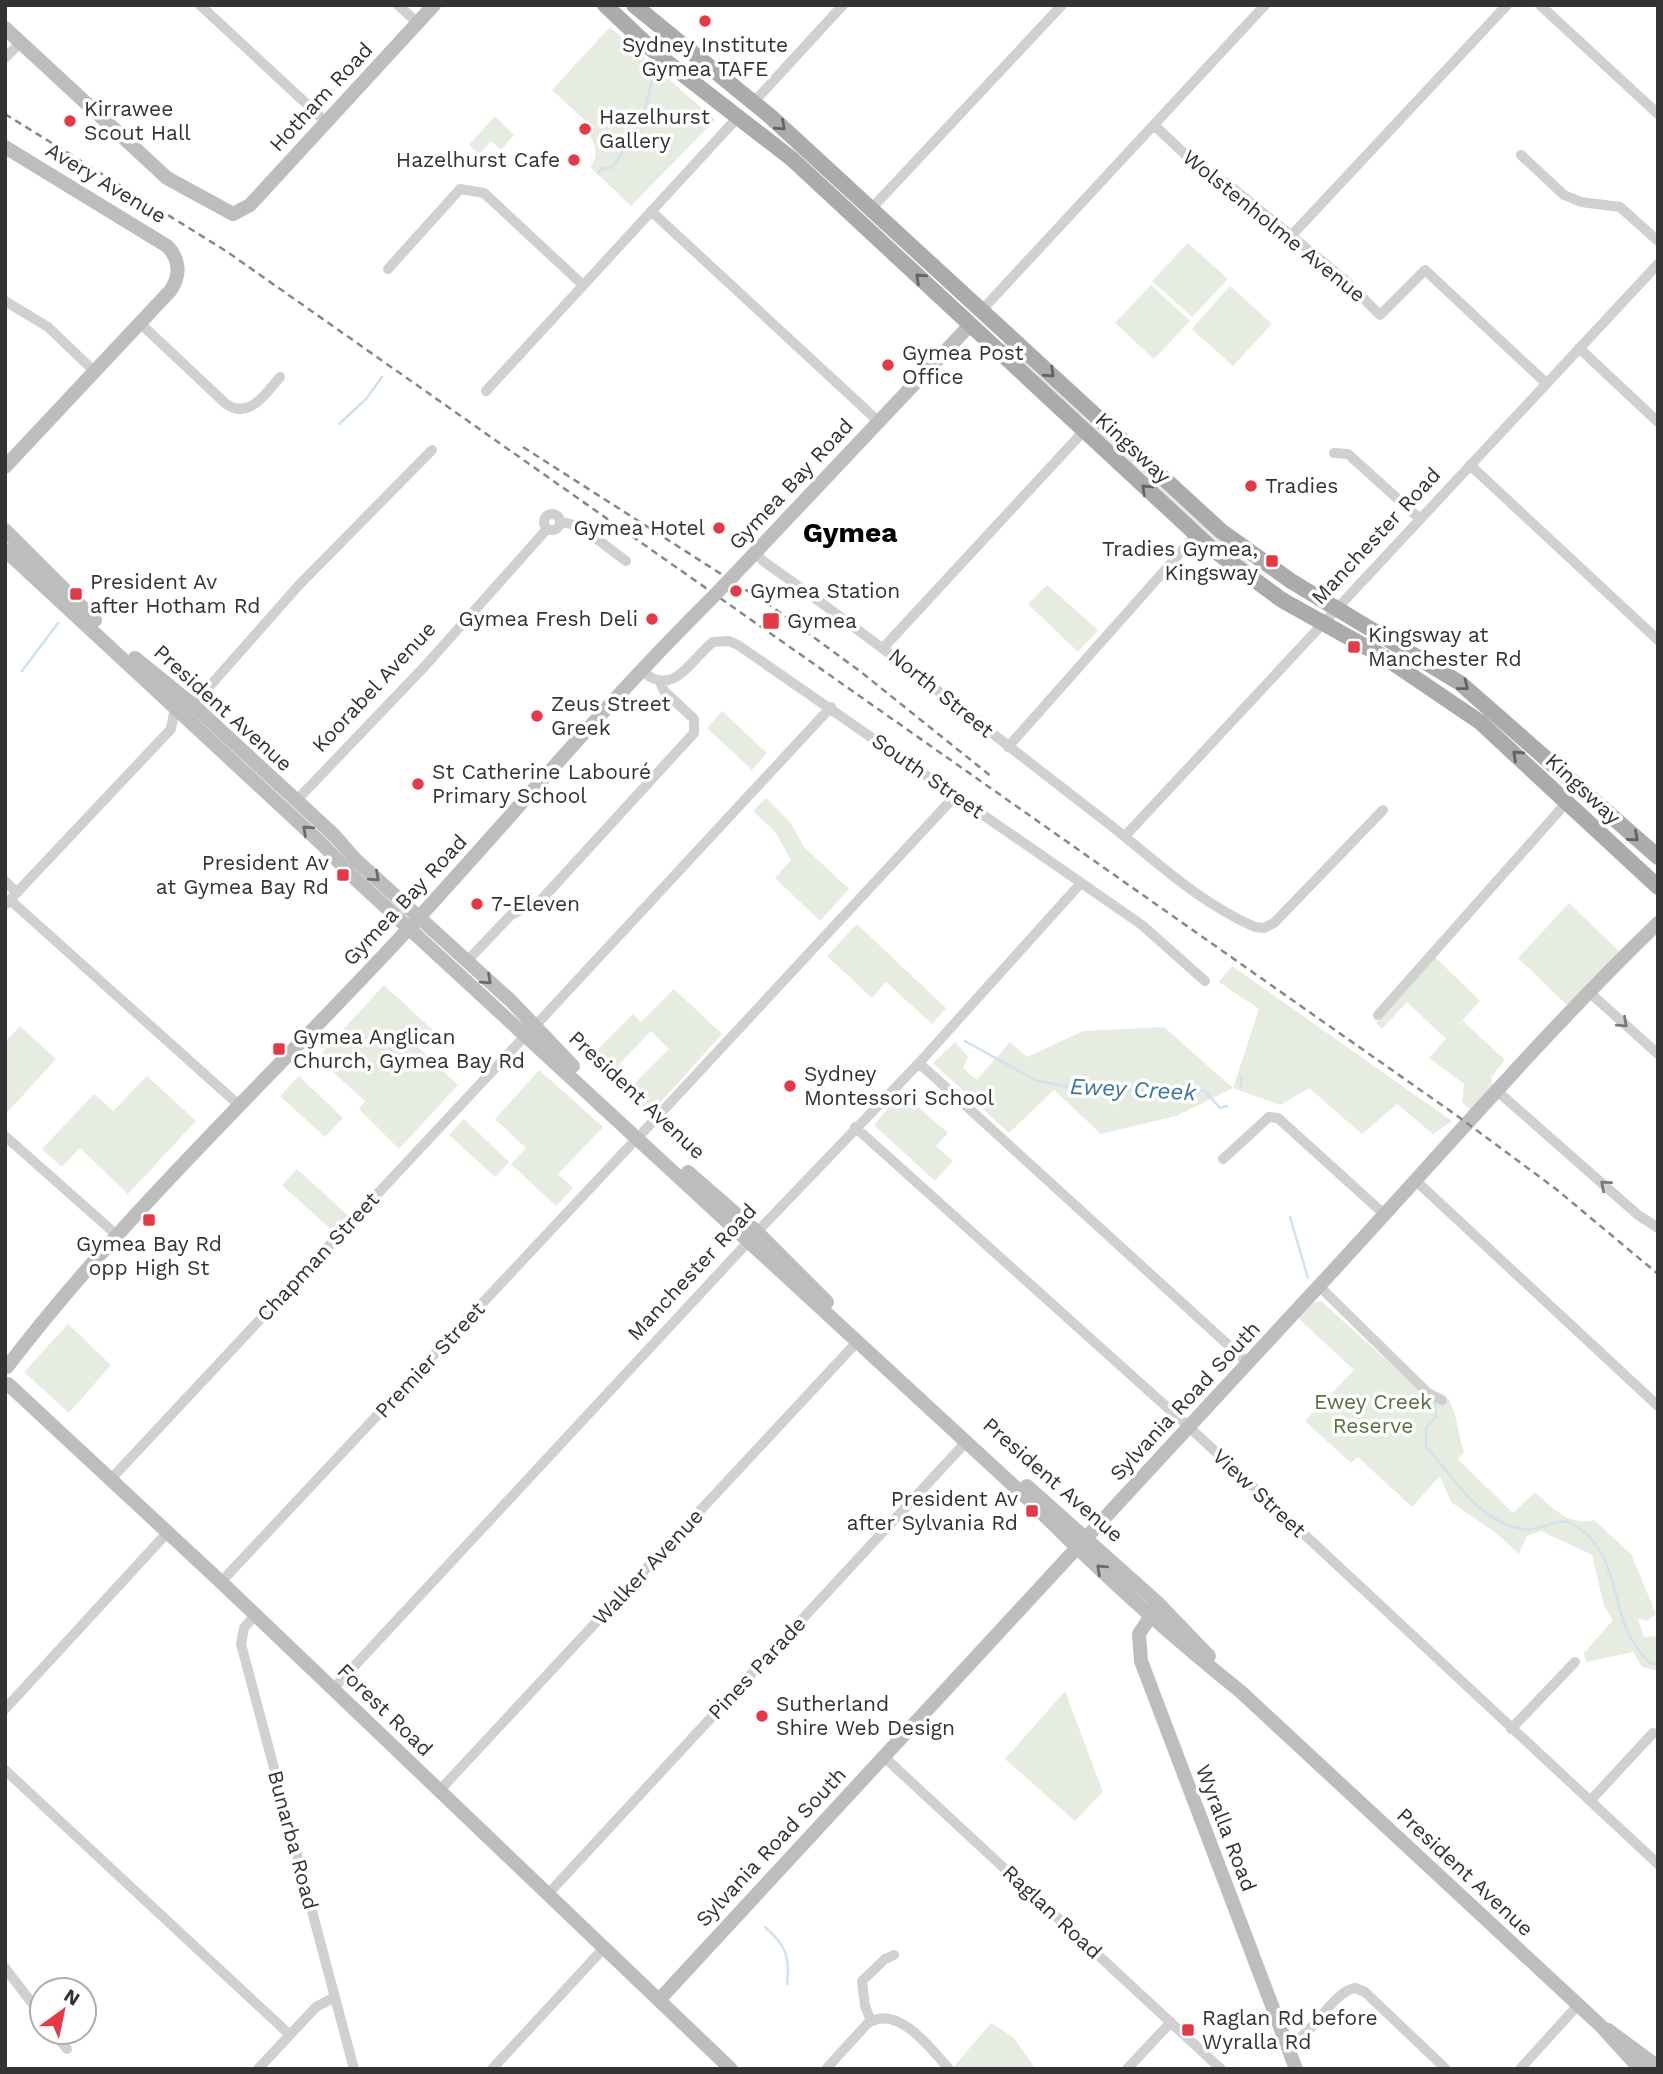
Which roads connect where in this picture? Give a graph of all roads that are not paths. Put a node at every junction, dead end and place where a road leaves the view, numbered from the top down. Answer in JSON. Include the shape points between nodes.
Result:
{"nodes":[{"id":1,"x":200,"y":5,"type":"edge"},
{"id":2,"x":398,"y":5,"type":"edge"},
{"id":3,"x":434,"y":5,"type":"edge"},
{"id":4,"x":605,"y":5,"type":"edge"},
{"id":5,"x":634,"y":5,"type":"edge"},
{"id":6,"x":843,"y":5,"type":"edge"},
{"id":7,"x":1062,"y":5,"type":"edge"},
{"id":8,"x":1265,"y":5,"type":"edge"},
{"id":9,"x":1507,"y":5,"type":"edge"},
{"id":10,"x":1540,"y":5,"type":"edge"},
{"id":11,"x":418,"y":23,"type":"junction"},
{"id":12,"x":5,"y":29,"type":"edge"},
{"id":13,"x":20,"y":43,"type":"junction"},
{"id":14,"x":5,"y":58,"type":"edge"},
{"id":15,"x":753,"y":103,"type":"junction"},
{"id":16,"x":1658,"y":114,"type":"edge"},
{"id":17,"x":739,"y":116,"type":"junction"},
{"id":18,"x":326,"y":122,"type":"junction"},
{"id":19,"x":1154,"y":125,"type":"junction"},
{"id":20,"x":5,"y":147,"type":"edge"},
{"id":21,"x":1521,"y":155,"type":"dead end"},
{"id":22,"x":872,"y":208,"type":"junction"},
{"id":23,"x":651,"y":211,"type":"junction"},
{"id":24,"x":1291,"y":236,"type":"junction"},
{"id":25,"x":1658,"y":241,"type":"edge"},
{"id":26,"x":1658,"y":264,"type":"edge"},
{"id":27,"x":388,"y":269,"type":"dead end"},
{"id":28,"x":583,"y":285,"type":"junction"},
{"id":29,"x":5,"y":301,"type":"edge"},
{"id":30,"x":982,"y":310,"type":"junction"},
{"id":31,"x":141,"y":324,"type":"junction"},
{"id":32,"x":970,"y":325,"type":"junction"},
{"id":33,"x":1579,"y":348,"type":"junction"},
{"id":34,"x":95,"y":372,"type":"junction"},
{"id":35,"x":280,"y":377,"type":"dead end"},
{"id":36,"x":1546,"y":383,"type":"junction"},
{"id":37,"x":486,"y":391,"type":"dead end"},
{"id":38,"x":878,"y":421,"type":"junction"},
{"id":39,"x":1658,"y":422,"type":"edge"},
{"id":40,"x":1083,"y":432,"type":"junction"},
{"id":41,"x":432,"y":450,"type":"dead end"},
{"id":42,"x":1334,"y":453,"type":"dead end"},
{"id":43,"x":1470,"y":465,"type":"junction"},
{"id":44,"x":5,"y":467,"type":"edge"},
{"id":45,"x":1420,"y":519,"type":"junction"},
{"id":46,"x":5,"y":530,"type":"edge"},
{"id":47,"x":1196,"y":535,"type":"junction"},
{"id":48,"x":5,"y":550,"type":"edge"},
{"id":49,"x":755,"y":552,"type":"junction"},
{"id":50,"x":626,"y":561,"type":"dead end"},
{"id":51,"x":1338,"y":609,"type":"junction"},
{"id":52,"x":1324,"y":623,"type":"junction"},
{"id":53,"x":1658,"y":640,"type":"edge"},
{"id":54,"x":884,"y":648,"type":"junction"},
{"id":55,"x":643,"y":672,"type":"junction"},
{"id":56,"x":660,"y":682,"type":"junction"},
{"id":57,"x":193,"y":705,"type":"junction"},
{"id":58,"x":175,"y":708,"type":"junction"},
{"id":59,"x":831,"y":708,"type":"junction"},
{"id":60,"x":172,"y":729,"type":"junction"},
{"id":61,"x":201,"y":731,"type":"junction"},
{"id":62,"x":1008,"y":747,"type":"junction"},
{"id":63,"x":241,"y":771,"type":"junction"},
{"id":64,"x":956,"y":795,"type":"junction"},
{"id":65,"x":1567,"y":802,"type":"junction"},
{"id":66,"x":291,"y":806,"type":"junction"},
{"id":67,"x":1383,"y":810,"type":"dead end"},
{"id":68,"x":1125,"y":836,"type":"junction"},
{"id":69,"x":1658,"y":857,"type":"edge"},
{"id":70,"x":5,"y":881,"type":"edge"},
{"id":71,"x":1081,"y":883,"type":"junction"},
{"id":72,"x":1658,"y":887,"type":"edge"},
{"id":73,"x":11,"y":899,"type":"edge"},
{"id":74,"x":414,"y":923,"type":"junction"},
{"id":75,"x":1658,"y":923,"type":"edge"},
{"id":76,"x":467,"y":961,"type":"junction"},
{"id":77,"x":1205,"y":981,"type":"dead end"},
{"id":78,"x":1589,"y":992,"type":"junction"},
{"id":79,"x":1377,"y":1015,"type":"dead end"},
{"id":80,"x":531,"y":1030,"type":"junction"},
{"id":81,"x":1658,"y":1054,"type":"edge"},
{"id":82,"x":919,"y":1063,"type":"junction"},
{"id":83,"x":1495,"y":1089,"type":"junction"},
{"id":84,"x":240,"y":1106,"type":"junction"},
{"id":85,"x":855,"y":1127,"type":"junction"},
{"id":86,"x":641,"y":1134,"type":"junction"},
{"id":87,"x":5,"y":1136,"type":"edge"},
{"id":88,"x":1223,"y":1159,"type":"dead end"},
{"id":89,"x":1415,"y":1180,"type":"junction"},
{"id":90,"x":1384,"y":1214,"type":"junction"},
{"id":91,"x":1658,"y":1228,"type":"edge"},
{"id":92,"x":753,"y":1236,"type":"junction"},
{"id":93,"x":119,"y":1237,"type":"junction"},
{"id":94,"x":1319,"y":1286,"type":"junction"},
{"id":95,"x":857,"y":1342,"type":"junction"},
{"id":96,"x":1248,"y":1363,"type":"junction"},
{"id":97,"x":6,"y":1366,"type":"edge"},
{"id":98,"x":7,"y":1385,"type":"edge"},
{"id":99,"x":1442,"y":1400,"type":"dead end"},
{"id":100,"x":1658,"y":1406,"type":"edge"},
{"id":101,"x":1189,"y":1427,"type":"junction"},
{"id":102,"x":966,"y":1442,"type":"junction"},
{"id":103,"x":110,"y":1480,"type":"junction"},
{"id":104,"x":167,"y":1533,"type":"junction"},
{"id":105,"x":1083,"y":1543,"type":"junction"},
{"id":106,"x":221,"y":1582,"type":"junction"},
{"id":107,"x":1154,"y":1609,"type":"junction"},
{"id":108,"x":255,"y":1615,"type":"junction"},
{"id":109,"x":1575,"y":1662,"type":"dead end"},
{"id":110,"x":333,"y":1689,"type":"junction"},
{"id":111,"x":5,"y":1709,"type":"edge"},
{"id":112,"x":1511,"y":1729,"type":"junction"},
{"id":113,"x":1653,"y":1733,"type":"dead end"},
{"id":114,"x":883,"y":1756,"type":"junction"},
{"id":115,"x":5,"y":1770,"type":"edge"},
{"id":116,"x":439,"y":1791,"type":"junction"},
{"id":117,"x":1590,"y":1801,"type":"junction"},
{"id":118,"x":1658,"y":1864,"type":"edge"},
{"id":119,"x":548,"y":1894,"type":"junction"},
{"id":120,"x":603,"y":1949,"type":"junction"},
{"id":121,"x":894,"y":1955,"type":"dead end"},
{"id":122,"x":5,"y":1968,"type":"edge"},
{"id":123,"x":335,"y":1997,"type":"junction"},
{"id":124,"x":28,"y":1998,"type":"edge"},
{"id":125,"x":659,"y":2000,"type":"junction"},
{"id":126,"x":1578,"y":2005,"type":"junction"},
{"id":127,"x":872,"y":2021,"type":"junction"},
{"id":128,"x":1171,"y":2022,"type":"junction"},
{"id":129,"x":1601,"y":2026,"type":"junction"},
{"id":130,"x":290,"y":2035,"type":"junction"},
{"id":131,"x":1286,"y":2045,"type":"junction"},
{"id":132,"x":65,"y":2046,"type":"edge"},
{"id":133,"x":67,"y":2049,"type":"dead end"},
{"id":134,"x":1658,"y":2067,"type":"edge"},
{"id":135,"x":258,"y":2069,"type":"edge"},
{"id":136,"x":354,"y":2069,"type":"edge"},
{"id":137,"x":492,"y":2069,"type":"edge"},
{"id":138,"x":732,"y":2069,"type":"edge"},
{"id":139,"x":826,"y":2069,"type":"edge"},
{"id":140,"x":949,"y":2069,"type":"edge"},
{"id":141,"x":1127,"y":2069,"type":"edge"},
{"id":142,"x":1222,"y":2069,"type":"edge"},
{"id":143,"x":1296,"y":2069,"type":"edge"},
{"id":144,"x":1446,"y":2069,"type":"edge"},
{"id":145,"x":1520,"y":2069,"type":"edge"},
{"id":146,"x":1640,"y":2069,"type":"edge"}],
"edges":[{"from":1,"to":18,"type":"street"},
{"from":2,"to":11,"type":"street"},
{"from":3,"to":11,"type":"street","name":"Hotham Road"},
{"from":4,"to":17,"type":"main road","name":"Kingsway","via":[[666,61]]},
{"from":5,"to":15,"type":"main road","name":"Kingsway"},
{"from":6,"to":15,"type":"street"},
{"from":7,"to":22,"type":"street"},
{"from":8,"to":19,"type":"street"},
{"from":9,"to":24,"type":"street"},
{"from":10,"to":16,"type":"street"},
{"from":11,"to":18,"type":"street","name":"Hotham Road"},
{"from":12,"to":13,"type":"street"},
{"from":13,"to":14,"type":"street"},
{"from":13,"to":18,"type":"street","name":"Hotham Road","via":[[167,178],[228,214],[250,205]]},
{"from":15,"to":22,"type":"main road","name":"Kingsway","one_way":true},
{"from":17,"to":23,"type":"street"},
{"from":32,"to":17,"type":"main road","name":"Kingsway","one_way":true,"via":[[792,159]]},
{"from":19,"to":24,"type":"street","name":"Wolstenholme Avenue","via":[[1206,174],[1228,184]]},
{"from":19,"to":30,"type":"street"},
{"from":20,"to":31,"type":"street","name":"Avery Avenue","via":[[167,246],[177,262],[174,285]]},
{"from":21,"to":25,"type":"street","via":[[1564,195],[1620,207]]},
{"from":22,"to":30,"type":"main road","name":"Kingsway"},
{"from":23,"to":28,"type":"street"},
{"from":23,"to":38,"type":"street"},
{"from":24,"to":36,"type":"street","name":"Wolstenholme Avenue","via":[[1380,315],[1425,270]]},
{"from":26,"to":33,"type":"street","name":"Manchester Road"},
{"from":27,"to":28,"type":"street","via":[[460,189],[470,189],[484,193]]},
{"from":28,"to":37,"type":"street"},
{"from":29,"to":34,"type":"street","via":[[48,327]]},
{"from":30,"to":32,"type":"main road","name":"Gymea Bay Road"},
{"from":30,"to":51,"type":"main road","name":"Kingsway","one_way":true,"via":[[1221,531],[1267,566]]},
{"from":31,"to":34,"type":"street"},
{"from":31,"to":35,"type":"street","via":[[236,409],[256,404]]},
{"from":32,"to":38,"type":"street","name":"Gymea Bay Road"},
{"from":32,"to":40,"type":"main road","name":"Kingsway"},
{"from":33,"to":36,"type":"street","name":"Manchester Road"},
{"from":33,"to":39,"type":"street"},
{"from":34,"to":44,"type":"street"},
{"from":36,"to":43,"type":"street","name":"Manchester Road"},
{"from":38,"to":49,"type":"street","name":"Gymea Bay Road"},
{"from":47,"to":40,"type":"main road","name":"Kingsway","one_way":true},
{"from":40,"to":54,"type":"street"},
{"from":41,"to":57,"type":"street","via":[[299,585]]},
{"from":42,"to":45,"type":"street","via":[[1348,454]]},
{"from":43,"to":45,"type":"street","name":"Manchester Road"},
{"from":43,"to":53,"type":"street"},
{"from":45,"to":51,"type":"street","name":"Manchester Road"},
{"from":46,"to":57,"type":"street","name":"President Avenue","via":[[103,628]]},
{"from":47,"to":52,"type":"main road","name":"Kingsway","via":[[1265,589]]},
{"from":47,"to":62,"type":"street"},
{"from":48,"to":58,"type":"street","name":"President Avenue"},
{"from":49,"to":54,"type":"street","name":"North Street"},
{"from":49,"to":55,"type":"street","name":"Gymea Bay Road","bridge":true},
{"from":50,"to":66,"type":"street","name":"Koorabel Avenue","via":[[581,527],[548,515],[547,528],[425,666]]},
{"from":51,"to":52,"type":"street","name":"Manchester Road"},
{"from":51,"to":69,"type":"main road","name":"Kingsway","one_way":true,"via":[[1461,683]]},
{"from":65,"to":52,"type":"main road","name":"Kingsway","one_way":true,"via":[[1451,700]]},
{"from":52,"to":68,"type":"street","name":"Manchester Road"},
{"from":54,"to":62,"type":"street","name":"North Street"},
{"from":55,"to":56,"type":"street"},
{"from":55,"to":74,"type":"street","name":"Gymea Bay Road"},
{"from":56,"to":59,"type":"street","name":"South Street","via":[[686,671],[713,642],[729,641]]},
{"from":56,"to":76,"type":"street","via":[[694,719],[694,733],[542,899],[511,915]]},
{"from":57,"to":63,"type":"street","via":[[192,714]]},
{"from":57,"to":66,"type":"street","name":"President Avenue"},
{"from":58,"to":60,"type":"street"},
{"from":58,"to":61,"type":"street","name":"President Avenue"},
{"from":59,"to":64,"type":"street","name":"South Street"},
{"from":59,"to":80,"type":"street","name":"Chapman Street"},
{"from":60,"to":61,"type":"street"},
{"from":60,"to":73,"type":"street"},
{"from":61,"to":63,"type":"street","name":"President Avenue"},
{"from":62,"to":68,"type":"street","name":"North Street"},
{"from":63,"to":66,"type":"street","name":"President Avenue"},
{"from":64,"to":71,"type":"street","name":"South Street"},
{"from":64,"to":86,"type":"street","name":"Premier Street"},
{"from":65,"to":72,"type":"main road","name":"Kingsway"},
{"from":65,"to":79,"type":"street"},
{"from":66,"to":74,"type":"street","name":"President Avenue"},
{"from":67,"to":68,"type":"street","name":"North Street","via":[[1264,928],[1238,920],[1183,886]]},
{"from":70,"to":73,"type":"street"},
{"from":71,"to":77,"type":"street","name":"South Street","via":[[1143,925]]},
{"from":71,"to":82,"type":"street","name":"Manchester Road"},
{"from":73,"to":84,"type":"street"},
{"from":74,"to":76,"type":"street","name":"President Avenue"},
{"from":74,"to":80,"type":"street","name":"President Avenue"},
{"from":74,"to":84,"type":"street","name":"Gymea Bay Road"},
{"from":75,"to":78,"type":"street","name":"Sylvania Road South"},
{"from":76,"to":80,"type":"street","name":"President Avenue","one_way":true},
{"from":78,"to":81,"type":"street","one_way":true},
{"from":78,"to":83,"type":"street","name":"Sylvania Road South"},
{"from":80,"to":86,"type":"street","name":"President Avenue"},
{"from":80,"to":103,"type":"street","name":"Chapman Street"},
{"from":82,"to":85,"type":"street","name":"Manchester Road"},
{"from":82,"to":96,"type":"street"},
{"from":83,"to":89,"type":"street","name":"Sylvania Road South"},
{"from":91,"to":83,"type":"street","one_way":true},
{"from":84,"to":93,"type":"street","name":"Gymea Bay Road"},
{"from":85,"to":92,"type":"street","name":"Manchester Road"},
{"from":85,"to":101,"type":"street","name":"View Street"},
{"from":86,"to":92,"type":"street","name":"President Avenue"},
{"from":86,"to":106,"type":"street","name":"Premier Street"},
{"from":87,"to":93,"type":"street"},
{"from":88,"to":90,"type":"street","via":[[1269,1117],[1282,1120]]},
{"from":89,"to":90,"type":"street","name":"Sylvania Road South"},
{"from":89,"to":100,"type":"street"},
{"from":90,"to":94,"type":"street","name":"Sylvania Road South"},
{"from":92,"to":95,"type":"street","name":"President Avenue"},
{"from":92,"to":105,"type":"street","name":"President Avenue"},
{"from":92,"to":110,"type":"street","name":"Manchester Road"},
{"from":93,"to":97,"type":"street","name":"Gymea Bay Road"},
{"from":94,"to":96,"type":"street","name":"Sylvania Road South"},
{"from":94,"to":99,"type":"street","via":[[1408,1374]]},
{"from":95,"to":102,"type":"street","name":"President Avenue"},
{"from":95,"to":116,"type":"street","name":"Walker Avenue"},
{"from":96,"to":101,"type":"street","name":"Sylvania Road South"},
{"from":97,"to":98,"type":"street","via":[[11,1373]]},
{"from":98,"to":103,"type":"street","name":"Forest Road"},
{"from":101,"to":105,"type":"street","name":"Sylvania Road South"},
{"from":101,"to":112,"type":"street","name":"View Street"},
{"from":102,"to":105,"type":"street","name":"President Avenue"},
{"from":102,"to":119,"type":"street","name":"Pines Parade"},
{"from":103,"to":104,"type":"street","name":"Forest Road"},
{"from":104,"to":106,"type":"street","name":"Forest Road"},
{"from":104,"to":111,"type":"street"},
{"from":105,"to":107,"type":"street","name":"President Avenue"},
{"from":105,"to":114,"type":"street","name":"Sylvania Road South"},
{"from":106,"to":108,"type":"street","name":"Forest Road"},
{"from":107,"to":126,"type":"street","name":"President Avenue"},
{"from":107,"to":131,"type":"street","name":"Wyralla Road","via":[[1137,1641],[1141,1661]]},
{"from":108,"to":110,"type":"street","name":"Forest Road"},
{"from":108,"to":123,"type":"street","name":"Bunarba Road","via":[[244,1628],[241,1644]]},
{"from":109,"to":112,"type":"street"},
{"from":110,"to":116,"type":"street","name":"Forest Road"},
{"from":112,"to":117,"type":"street","name":"View Street"},
{"from":113,"to":117,"type":"street"},
{"from":114,"to":125,"type":"street","name":"Sylvania Road South"},
{"from":114,"to":128,"type":"street","name":"Raglan Road"},
{"from":115,"to":130,"type":"street"},
{"from":116,"to":119,"type":"street","name":"Forest Road"},
{"from":117,"to":118,"type":"street","name":"View Street"},
{"from":119,"to":120,"type":"street","name":"Forest Road"},
{"from":120,"to":125,"type":"street","name":"Forest Road"},
{"from":120,"to":137,"type":"street"},
{"from":121,"to":127,"type":"street","via":[[862,1981]]},
{"from":122,"to":124,"type":"street"},
{"from":123,"to":130,"type":"street","via":[[316,2007]]},
{"from":123,"to":136,"type":"street","name":"Bunarba Road"},
{"from":125,"to":138,"type":"street","name":"Forest Road"},
{"from":126,"to":129,"type":"street","name":"President Avenue"},
{"from":126,"to":145,"type":"street"},
{"from":127,"to":139,"type":"street"},
{"from":127,"to":140,"type":"street","via":[[904,2024]]},
{"from":128,"to":141,"type":"street"},
{"from":128,"to":142,"type":"street","name":"Raglan Road"},
{"from":129,"to":134,"type":"street","name":"President Avenue"},
{"from":129,"to":146,"type":"street","name":"President Avenue"},
{"from":130,"to":135,"type":"street"},
{"from":131,"to":143,"type":"street","name":"Wyralla Road"},
{"from":131,"to":144,"type":"street","via":[[1303,2037],[1345,1992],[1355,1988]]},
{"from":132,"to":133,"type":"street"}]}
